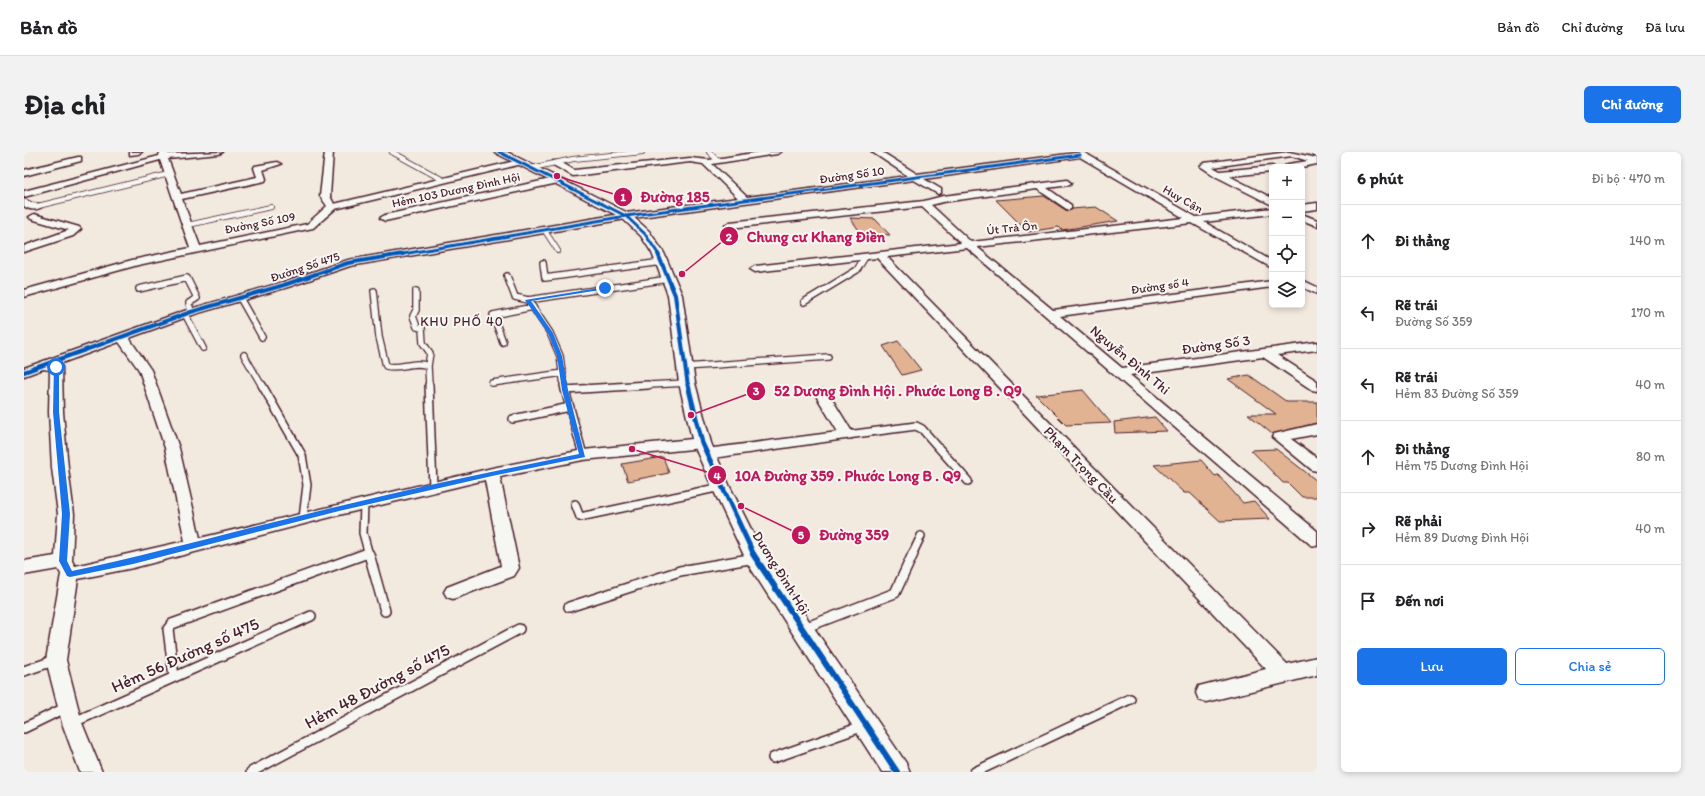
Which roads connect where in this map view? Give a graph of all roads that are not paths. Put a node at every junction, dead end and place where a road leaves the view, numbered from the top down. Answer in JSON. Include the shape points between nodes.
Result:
{"nodes":[{"id":1,"x":219,"y":152,"type":"edge"},
{"id":2,"x":329,"y":152,"type":"edge"},
{"id":3,"x":392,"y":152,"type":"edge"},
{"id":4,"x":499,"y":152,"type":"edge"},
{"id":5,"x":588,"y":152,"type":"edge"},
{"id":6,"x":642,"y":152,"type":"edge"},
{"id":7,"x":708,"y":152,"type":"edge"},
{"id":8,"x":777,"y":152,"type":"edge"},
{"id":9,"x":876,"y":152,"type":"edge"},
{"id":10,"x":582,"y":153,"type":"edge"},
{"id":11,"x":1079,"y":153,"type":"edge"},
{"id":12,"x":164,"y":154,"type":"edge"},
{"id":13,"x":743,"y":154,"type":"edge"},
{"id":14,"x":80,"y":155,"type":"edge"},
{"id":15,"x":573,"y":159,"type":"junction"},
{"id":16,"x":713,"y":161,"type":"junction"},
{"id":17,"x":1317,"y":161,"type":"edge"},
{"id":18,"x":519,"y":162,"type":"junction"},
{"id":19,"x":556,"y":163,"type":"junction"},
{"id":20,"x":278,"y":164,"type":"dead end"},
{"id":21,"x":1302,"y":164,"type":"edge"},
{"id":22,"x":532,"y":168,"type":"junction"},
{"id":23,"x":1269,"y":169,"type":"edge"},
{"id":24,"x":24,"y":173,"type":"edge"},
{"id":25,"x":169,"y":174,"type":"junction"},
{"id":26,"x":1218,"y":174,"type":"junction"},
{"id":27,"x":916,"y":177,"type":"junction"},
{"id":28,"x":442,"y":180,"type":"junction"},
{"id":29,"x":555,"y":181,"type":"junction"},
{"id":30,"x":1067,"y":182,"type":"dead end"},
{"id":31,"x":1039,"y":186,"type":"junction"},
{"id":32,"x":938,"y":191,"type":"dead end"},
{"id":33,"x":24,"y":194,"type":"edge"},
{"id":34,"x":178,"y":197,"type":"junction"},
{"id":35,"x":745,"y":200,"type":"junction"},
{"id":36,"x":1269,"y":200,"type":"edge"},
{"id":37,"x":24,"y":202,"type":"edge"},
{"id":38,"x":924,"y":204,"type":"junction"},
{"id":39,"x":38,"y":206,"type":"joint"},
{"id":40,"x":271,"y":206,"type":"dead end"},
{"id":41,"x":1317,"y":206,"type":"edge"},
{"id":42,"x":332,"y":207,"type":"junction"},
{"id":43,"x":1068,"y":207,"type":"dead end"},
{"id":44,"x":1305,"y":208,"type":"edge"},
{"id":45,"x":1269,"y":211,"type":"edge"},
{"id":46,"x":34,"y":216,"type":"dead end"},
{"id":47,"x":626,"y":216,"type":"junction"},
{"id":48,"x":385,"y":218,"type":"dead end"},
{"id":49,"x":1305,"y":218,"type":"edge"},
{"id":50,"x":1194,"y":221,"type":"junction"},
{"id":51,"x":1317,"y":223,"type":"edge"},
{"id":52,"x":188,"y":225,"type":"junction"},
{"id":53,"x":730,"y":225,"type":"dead end"},
{"id":54,"x":545,"y":231,"type":"junction"},
{"id":55,"x":970,"y":246,"type":"junction"},
{"id":56,"x":24,"y":249,"type":"edge"},
{"id":57,"x":196,"y":249,"type":"junction"},
{"id":58,"x":558,"y":251,"type":"dead end"},
{"id":59,"x":880,"y":256,"type":"junction"},
{"id":60,"x":865,"y":257,"type":"junction"},
{"id":61,"x":543,"y":263,"type":"dead end"},
{"id":62,"x":1269,"y":264,"type":"edge"},
{"id":63,"x":755,"y":269,"type":"dead end"},
{"id":64,"x":666,"y":271,"type":"junction"},
{"id":65,"x":507,"y":276,"type":"dead end"},
{"id":66,"x":1269,"y":284,"type":"edge"},
{"id":67,"x":1305,"y":285,"type":"edge"},
{"id":68,"x":139,"y":289,"type":"dead end"},
{"id":69,"x":374,"y":291,"type":"dead end"},
{"id":70,"x":416,"y":291,"type":"dead end"},
{"id":71,"x":1317,"y":291,"type":"edge"},
{"id":72,"x":24,"y":294,"type":"edge"},
{"id":73,"x":240,"y":298,"type":"junction"},
{"id":74,"x":528,"y":300,"type":"junction"},
{"id":75,"x":804,"y":302,"type":"dead end"},
{"id":76,"x":532,"y":307,"type":"junction"},
{"id":77,"x":188,"y":313,"type":"junction"},
{"id":78,"x":1051,"y":314,"type":"junction"},
{"id":79,"x":122,"y":337,"type":"junction"},
{"id":80,"x":262,"y":337,"type":"dead end"},
{"id":81,"x":502,"y":342,"type":"dead end"},
{"id":82,"x":1317,"y":346,"type":"edge"},
{"id":83,"x":203,"y":348,"type":"dead end"},
{"id":84,"x":1266,"y":353,"type":"junction"},
{"id":85,"x":244,"y":355,"type":"dead end"},
{"id":86,"x":828,"y":356,"type":"dead end"},
{"id":87,"x":45,"y":366,"type":"junction"},
{"id":88,"x":428,"y":366,"type":"junction"},
{"id":89,"x":24,"y":372,"type":"edge"},
{"id":90,"x":1120,"y":372,"type":"junction"},
{"id":91,"x":563,"y":373,"type":"junction"},
{"id":92,"x":686,"y":375,"type":"junction"},
{"id":93,"x":492,"y":383,"type":"dead end"},
{"id":94,"x":1317,"y":387,"type":"edge"},
{"id":95,"x":565,"y":390,"type":"junction"},
{"id":96,"x":822,"y":394,"type":"dead end"},
{"id":97,"x":570,"y":407,"type":"junction"},
{"id":98,"x":513,"y":419,"type":"dead end"},
{"id":99,"x":1317,"y":428,"type":"edge"},
{"id":100,"x":847,"y":435,"type":"junction"},
{"id":101,"x":704,"y":448,"type":"junction"},
{"id":102,"x":583,"y":455,"type":"junction"},
{"id":103,"x":1317,"y":466,"type":"edge"},
{"id":104,"x":492,"y":474,"type":"junction"},
{"id":105,"x":968,"y":481,"type":"dead end"},
{"id":106,"x":433,"y":487,"type":"junction"},
{"id":107,"x":721,"y":487,"type":"junction"},
{"id":108,"x":364,"y":504,"type":"junction"},
{"id":109,"x":575,"y":504,"type":"dead end"},
{"id":110,"x":303,"y":518,"type":"junction"},
{"id":111,"x":921,"y":536,"type":"dead end"},
{"id":112,"x":1317,"y":540,"type":"edge"},
{"id":113,"x":194,"y":546,"type":"junction"},
{"id":114,"x":368,"y":553,"type":"junction"},
{"id":115,"x":755,"y":558,"type":"junction"},
{"id":116,"x":24,"y":568,"type":"edge"},
{"id":117,"x":66,"y":568,"type":"junction"},
{"id":118,"x":453,"y":592,"type":"dead end"},
{"id":119,"x":569,"y":607,"type":"dead end"},
{"id":120,"x":385,"y":611,"type":"dead end"},
{"id":121,"x":311,"y":616,"type":"dead end"},
{"id":122,"x":802,"y":628,"type":"junction"},
{"id":123,"x":519,"y":629,"type":"dead end"},
{"id":124,"x":56,"y":660,"type":"junction"},
{"id":125,"x":1317,"y":666,"type":"edge"},
{"id":126,"x":24,"y":671,"type":"edge"},
{"id":127,"x":1283,"y":674,"type":"junction"},
{"id":128,"x":174,"y":677,"type":"junction"},
{"id":129,"x":1206,"y":693,"type":"dead end"},
{"id":130,"x":1130,"y":699,"type":"dead end"},
{"id":131,"x":70,"y":715,"type":"junction"},
{"id":132,"x":866,"y":726,"type":"junction"},
{"id":133,"x":24,"y":728,"type":"edge"},
{"id":134,"x":773,"y":758,"type":"dead end"},
{"id":135,"x":91,"y":772,"type":"edge"},
{"id":136,"x":251,"y":772,"type":"edge"},
{"id":137,"x":897,"y":772,"type":"edge"},
{"id":138,"x":975,"y":772,"type":"edge"}],
"edges":[{"from":1,"to":12,"type":"street"},
{"from":2,"to":42,"type":"street","via":[[325,196]]},
{"from":3,"to":28,"type":"lane"},
{"from":4,"to":18,"type":"street","name":"Dương Đình Hội"},
{"from":5,"to":10,"type":"lane"},
{"from":6,"to":15,"type":"lane"},
{"from":7,"to":16,"type":"lane"},
{"from":8,"to":13,"type":"street"},
{"from":9,"to":27,"type":"street"},
{"from":10,"to":15,"type":"lane"},
{"from":11,"to":27,"type":"street","name":"Đường Số 10"},
{"from":11,"to":50,"type":"street","name":"Huy Cận"},
{"from":12,"to":25,"type":"street"},
{"from":12,"to":33,"type":"street"},
{"from":13,"to":16,"type":"street"},
{"from":14,"to":24,"type":"street"},
{"from":15,"to":19,"type":"lane"},
{"from":16,"to":19,"type":"street","via":[[690,160],[573,173]]},
{"from":16,"to":35,"type":"street","via":[[706,164]]},
{"from":17,"to":21,"type":"street"},
{"from":17,"to":26,"type":"street","via":[[1292,154],[1204,166]]},
{"from":18,"to":22,"type":"street","name":"Dương Đình Hội"},
{"from":18,"to":28,"type":"street","name":"Đường Số 109"},
{"from":19,"to":22,"type":"lane"},
{"from":20,"to":34,"type":"street","via":[[258,168],[262,179]]},
{"from":22,"to":29,"type":"street","name":"Dương Đình Hội"},
{"from":23,"to":26,"type":"street"},
{"from":25,"to":34,"type":"street"},
{"from":25,"to":39,"type":"lane"},
{"from":26,"to":36,"type":"street"},
{"from":27,"to":32,"type":"street"},
{"from":27,"to":35,"type":"street","name":"Đường Số 10"},
{"from":28,"to":42,"type":"street","name":"Đường Số 109"},
{"from":29,"to":47,"type":"street","name":"Dương Đình Hội"},
{"from":29,"to":48,"type":"street","name":"Hẻm 103 Dương Đình Hội"},
{"from":30,"to":31,"type":"street"},
{"from":31,"to":38,"type":"street","via":[[943,199]]},
{"from":31,"to":43,"type":"street"},
{"from":34,"to":52,"type":"street"},
{"from":35,"to":47,"type":"street","name":"Đường Số 10"},
{"from":37,"to":39,"type":"street","via":[[30,206]]},
{"from":38,"to":53,"type":"street"},
{"from":38,"to":55,"type":"street","name":"Nguyễn Đình Thi"},
{"from":40,"to":52,"type":"lane"},
{"from":41,"to":44,"type":"street"},
{"from":42,"to":57,"type":"street","name":"Đường Số 109","via":[[310,226]]},
{"from":45,"to":50,"type":"street","name":"Út Trà Ôn"},
{"from":46,"to":56,"type":"street","via":[[76,228],[70,234]]},
{"from":47,"to":54,"type":"street","name":"Đường Số 475"},
{"from":47,"to":64,"type":"street","name":"Dương Đình Hội","via":[[645,234]]},
{"from":49,"to":51,"type":"street"},
{"from":50,"to":55,"type":"street","name":"Út Trà Ôn"},
{"from":50,"to":62,"type":"street","name":"Huy Cận"},
{"from":52,"to":57,"type":"street"},
{"from":54,"to":58,"type":"lane"},
{"from":54,"to":73,"type":"street","name":"Đường Số 475","via":[[348,263]]},
{"from":55,"to":59,"type":"street","name":"Út Trà Ôn"},
{"from":55,"to":78,"type":"street","name":"Nguyễn Đình Thi"},
{"from":57,"to":72,"type":"street","name":"Đường Số 109","via":[[136,262]]},
{"from":59,"to":60,"type":"street","name":"Út Trà Ôn"},
{"from":59,"to":127,"type":"street","name":"Phạm Trọng Cầu"},
{"from":60,"to":63,"type":"street","name":"Út Trà Ôn"},
{"from":60,"to":75,"type":"lane","via":[[857,270],[832,282]]},
{"from":61,"to":64,"type":"lane","via":[[545,278]]},
{"from":64,"to":74,"type":"lane"},
{"from":64,"to":92,"type":"street","name":"Dương Đình Hội","via":[[675,295]]},
{"from":65,"to":74,"type":"lane","via":[[515,297]]},
{"from":66,"to":78,"type":"street","name":"Đường số 4"},
{"from":67,"to":71,"type":"street"},
{"from":68,"to":77,"type":"lane","via":[[187,278],[197,298],[189,303]]},
{"from":69,"to":88,"type":"lane","via":[[379,337],[386,366],[391,368],[420,363]]},
{"from":70,"to":88,"type":"lane","via":[[416,310],[413,316],[418,327],[422,328],[423,343],[431,352]]},
{"from":73,"to":77,"type":"street","name":"Đường Số 475"},
{"from":73,"to":80,"type":"lane"},
{"from":74,"to":76,"type":"lane"},
{"from":76,"to":81,"type":"lane","via":[[493,315]]},
{"from":76,"to":91,"type":"lane","via":[[550,333],[560,356]]},
{"from":77,"to":79,"type":"street","name":"Đường Số 475"},
{"from":77,"to":83,"type":"lane"},
{"from":78,"to":90,"type":"street","name":"Nguyễn Đình Thi"},
{"from":79,"to":87,"type":"street","name":"Đường Số 475"},
{"from":79,"to":113,"type":"street","via":[[145,370],[172,448]]},
{"from":82,"to":84,"type":"street","name":"Đường Số 3"},
{"from":84,"to":90,"type":"street","name":"Đường Số 3"},
{"from":84,"to":94,"type":"street"},
{"from":85,"to":110,"type":"lane","via":[[302,455],[307,485]]},
{"from":86,"to":92,"type":"lane"},
{"from":87,"to":89,"type":"street","name":"Đường Số 475"},
{"from":87,"to":117,"type":"street","via":[[56,367],[56,412],[66,514]]},
{"from":88,"to":106,"type":"lane"},
{"from":90,"to":112,"type":"street","name":"Nguyễn Đình Thi"},
{"from":91,"to":93,"type":"lane"},
{"from":91,"to":95,"type":"lane"},
{"from":92,"to":95,"type":"lane"},
{"from":92,"to":101,"type":"street","name":"Dương Đình Hội"},
{"from":95,"to":97,"type":"lane"},
{"from":96,"to":100,"type":"street"},
{"from":97,"to":98,"type":"lane"},
{"from":97,"to":102,"type":"lane"},
{"from":99,"to":103,"type":"street","via":[[1278,437]]},
{"from":100,"to":101,"type":"street"},
{"from":100,"to":105,"type":"lane","via":[[916,426],[922,429]]},
{"from":101,"to":102,"type":"street"},
{"from":101,"to":107,"type":"street","name":"Dương Đình Hội"},
{"from":102,"to":104,"type":"street"},
{"from":104,"to":106,"type":"street"},
{"from":104,"to":118,"type":"street","via":[[510,568]]},
{"from":106,"to":108,"type":"street"},
{"from":107,"to":109,"type":"lane","via":[[580,517]]},
{"from":107,"to":115,"type":"street","name":"Dương Đình Hội"},
{"from":108,"to":110,"type":"street"},
{"from":108,"to":114,"type":"lane","via":[[363,533]]},
{"from":110,"to":113,"type":"street"},
{"from":111,"to":122,"type":"lane","via":[[895,593]]},
{"from":113,"to":117,"type":"street"},
{"from":114,"to":120,"type":"lane"},
{"from":114,"to":128,"type":"lane","via":[[172,624],[168,629]]},
{"from":115,"to":119,"type":"lane","via":[[680,571]]},
{"from":115,"to":122,"type":"street","name":"Dương Đình Hội"},
{"from":116,"to":117,"type":"street"},
{"from":117,"to":124,"type":"street"},
{"from":121,"to":128,"type":"lane","name":"Hẻm 56 Đường số 475"},
{"from":122,"to":132,"type":"street","name":"Dương Đình Hội"},
{"from":123,"to":136,"type":"lane","name":"Hẻm 48 Đường số 475"},
{"from":124,"to":126,"type":"lane"},
{"from":124,"to":131,"type":"street"},
{"from":125,"to":127,"type":"street"},
{"from":127,"to":129,"type":"street"},
{"from":128,"to":131,"type":"lane","name":"Hẻm 56 Đường số 475"},
{"from":130,"to":138,"type":"lane"},
{"from":131,"to":133,"type":"lane","name":"Hẻm 56 Đường số 475"},
{"from":131,"to":135,"type":"street"},
{"from":132,"to":134,"type":"lane"},
{"from":132,"to":137,"type":"street","name":"Dương Đình Hội"}]}
